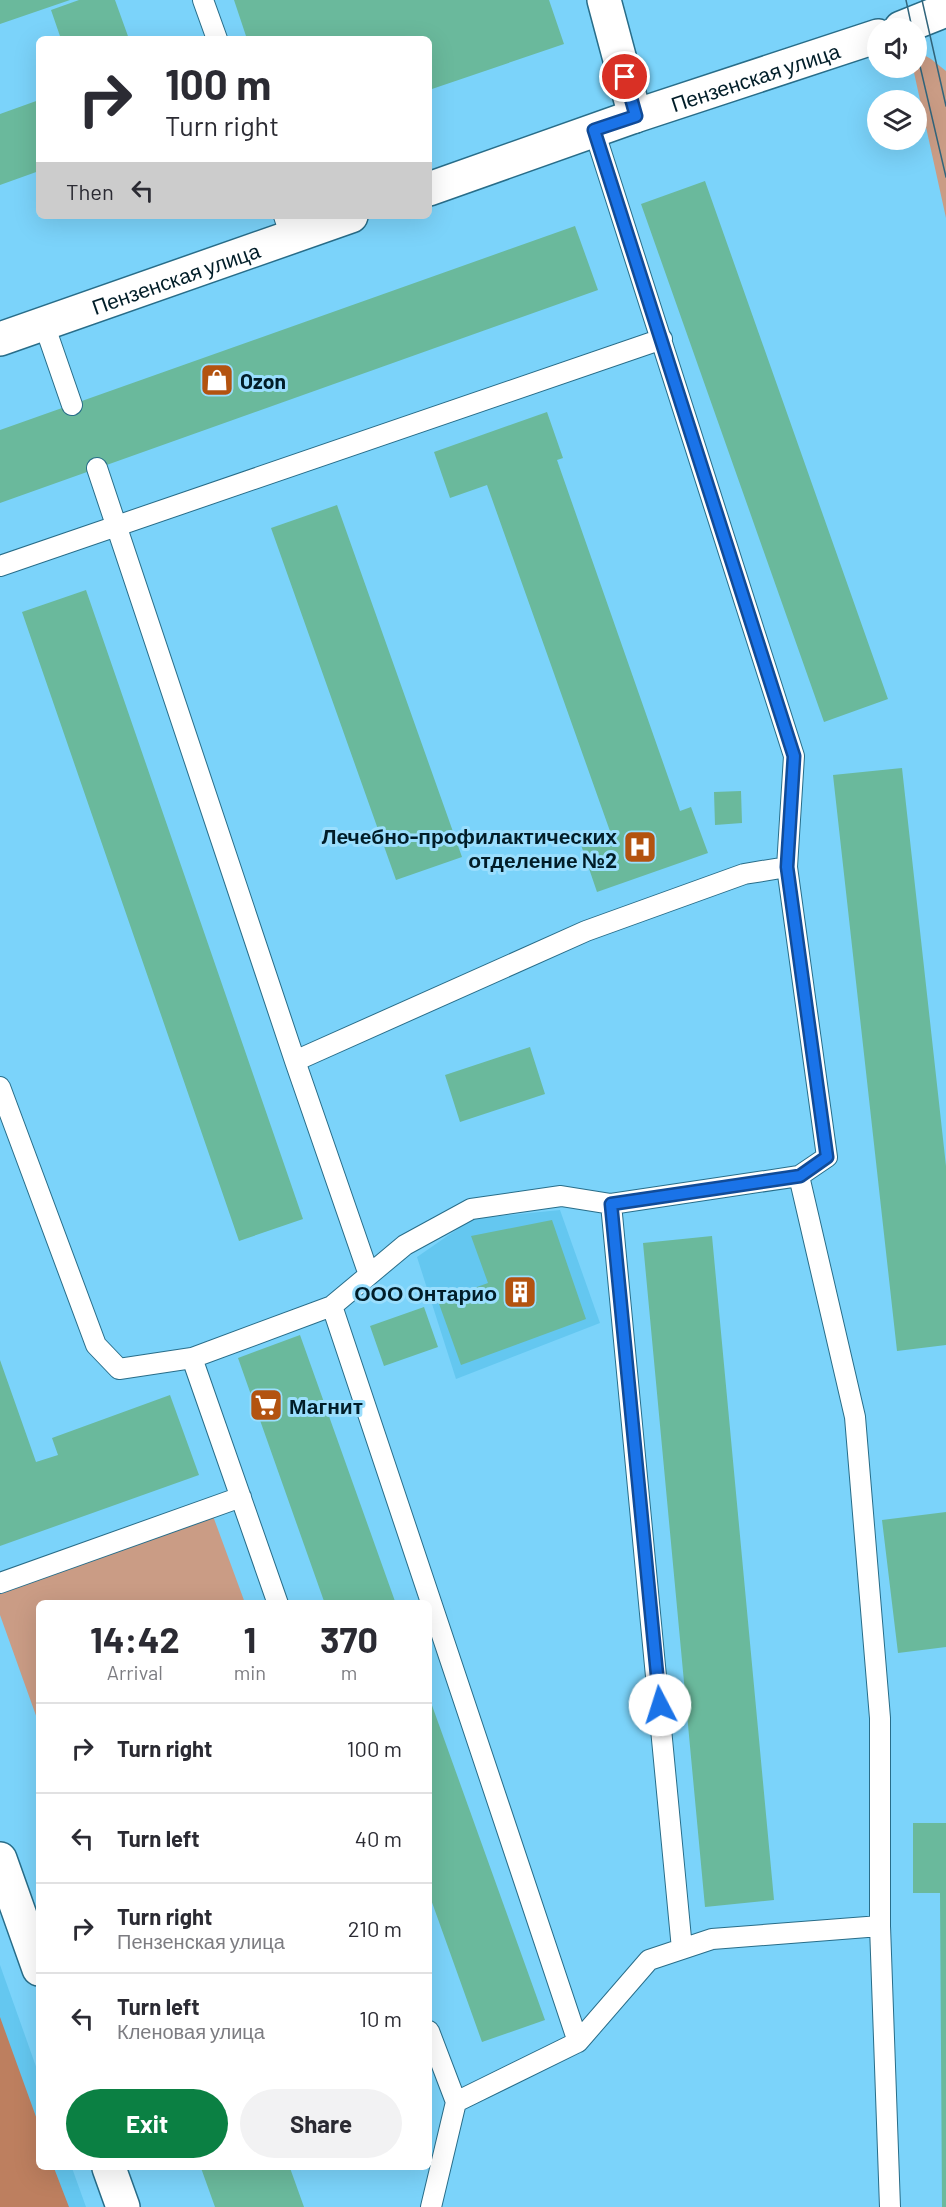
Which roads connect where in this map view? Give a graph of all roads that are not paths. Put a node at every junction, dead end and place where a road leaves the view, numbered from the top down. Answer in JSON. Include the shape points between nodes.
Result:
{"nodes":[{"id":1,"x":202,"y":0,"type":"edge"},
{"id":2,"x":604,"y":0,"type":"edge"},
{"id":3,"x":946,"y":10,"type":"edge"},
{"id":4,"x":926,"y":18,"type":"edge"},
{"id":5,"x":216,"y":36,"type":"edge"},
{"id":6,"x":867,"y":40,"type":"edge"},
{"id":7,"x":636,"y":116,"type":"junction"},
{"id":8,"x":594,"y":130,"type":"junction"},
{"id":9,"x":432,"y":188,"type":"edge"},
{"id":10,"x":332,"y":219,"type":"edge"},
{"id":11,"x":287,"y":226,"type":"edge"},
{"id":12,"x":44,"y":324,"type":"junction"},
{"id":13,"x":0,"y":339,"type":"edge"},
{"id":14,"x":662,"y":339,"type":"junction"},
{"id":15,"x":72,"y":405,"type":"dead end"},
{"id":16,"x":98,"y":468,"type":"dead end"},
{"id":17,"x":116,"y":524,"type":"junction"},
{"id":18,"x":0,"y":566,"type":"edge"},
{"id":19,"x":787,"y":867,"type":"junction"},
{"id":20,"x":295,"y":1061,"type":"junction"},
{"id":21,"x":0,"y":1087,"type":"edge"},
{"id":22,"x":800,"y":1176,"type":"junction"},
{"id":23,"x":611,"y":1204,"type":"junction"},
{"id":24,"x":369,"y":1275,"type":"junction"},
{"id":25,"x":332,"y":1306,"type":"junction"},
{"id":26,"x":192,"y":1358,"type":"junction"},
{"id":27,"x":241,"y":1497,"type":"junction"},
{"id":28,"x":0,"y":1583,"type":"edge"},
{"id":29,"x":277,"y":1600,"type":"edge"},
{"id":30,"x":430,"y":1600,"type":"edge"},
{"id":31,"x":432,"y":1605,"type":"edge"},
{"id":32,"x":0,"y":1859,"type":"edge"},
{"id":33,"x":880,"y":1926,"type":"junction"},
{"id":34,"x":682,"y":1949,"type":"junction"},
{"id":35,"x":36,"y":1961,"type":"edge"},
{"id":36,"x":432,"y":2039,"type":"edge"},
{"id":37,"x":578,"y":2042,"type":"junction"},
{"id":38,"x":456,"y":2102,"type":"junction"},
{"id":39,"x":110,"y":2170,"type":"edge"},
{"id":40,"x":123,"y":2207,"type":"edge"},
{"id":41,"x":431,"y":2207,"type":"edge"},
{"id":42,"x":890,"y":2207,"type":"edge"}],
"edges":[{"from":1,"to":5,"type":"lane"},
{"from":2,"to":7,"type":"street"},
{"from":3,"to":4,"type":"street"},
{"from":6,"to":7,"type":"street","name":"Пензенская улица"},
{"from":7,"to":8,"type":"street","name":"Пензенская улица"},
{"from":8,"to":9,"type":"street","name":"Пензенская улица"},
{"from":8,"to":14,"type":"lane"},
{"from":10,"to":11,"type":"street","name":"Пензенская улица"},
{"from":11,"to":12,"type":"street","name":"Пензенская улица"},
{"from":12,"to":13,"type":"street","name":"Пензенская улица"},
{"from":12,"to":15,"type":"lane"},
{"from":14,"to":17,"type":"lane"},
{"from":14,"to":19,"type":"lane","via":[[794,756]]},
{"from":16,"to":17,"type":"lane"},
{"from":17,"to":18,"type":"lane"},
{"from":17,"to":20,"type":"lane"},
{"from":19,"to":20,"type":"lane","via":[[744,874],[586,931]]},
{"from":19,"to":22,"type":"lane","via":[[827,1157]]},
{"from":20,"to":24,"type":"lane"},
{"from":21,"to":26,"type":"lane","via":[[96,1345],[119,1369]]},
{"from":22,"to":23,"type":"lane"},
{"from":22,"to":33,"type":"lane","via":[[855,1417],[880,1718]]},
{"from":23,"to":24,"type":"lane","via":[[561,1196],[471,1209],[405,1245]]},
{"from":23,"to":34,"type":"lane"},
{"from":24,"to":25,"type":"lane"},
{"from":25,"to":26,"type":"lane"},
{"from":25,"to":30,"type":"lane"},
{"from":26,"to":27,"type":"lane"},
{"from":27,"to":28,"type":"lane"},
{"from":27,"to":29,"type":"lane"},
{"from":31,"to":37,"type":"lane"},
{"from":32,"to":35,"type":"street"},
{"from":33,"to":34,"type":"lane","via":[[712,1939]]},
{"from":33,"to":42,"type":"lane"},
{"from":34,"to":37,"type":"lane","via":[[649,1960]]},
{"from":36,"to":38,"type":"lane"},
{"from":37,"to":38,"type":"lane"},
{"from":38,"to":41,"type":"lane"},
{"from":39,"to":40,"type":"street"}]}
